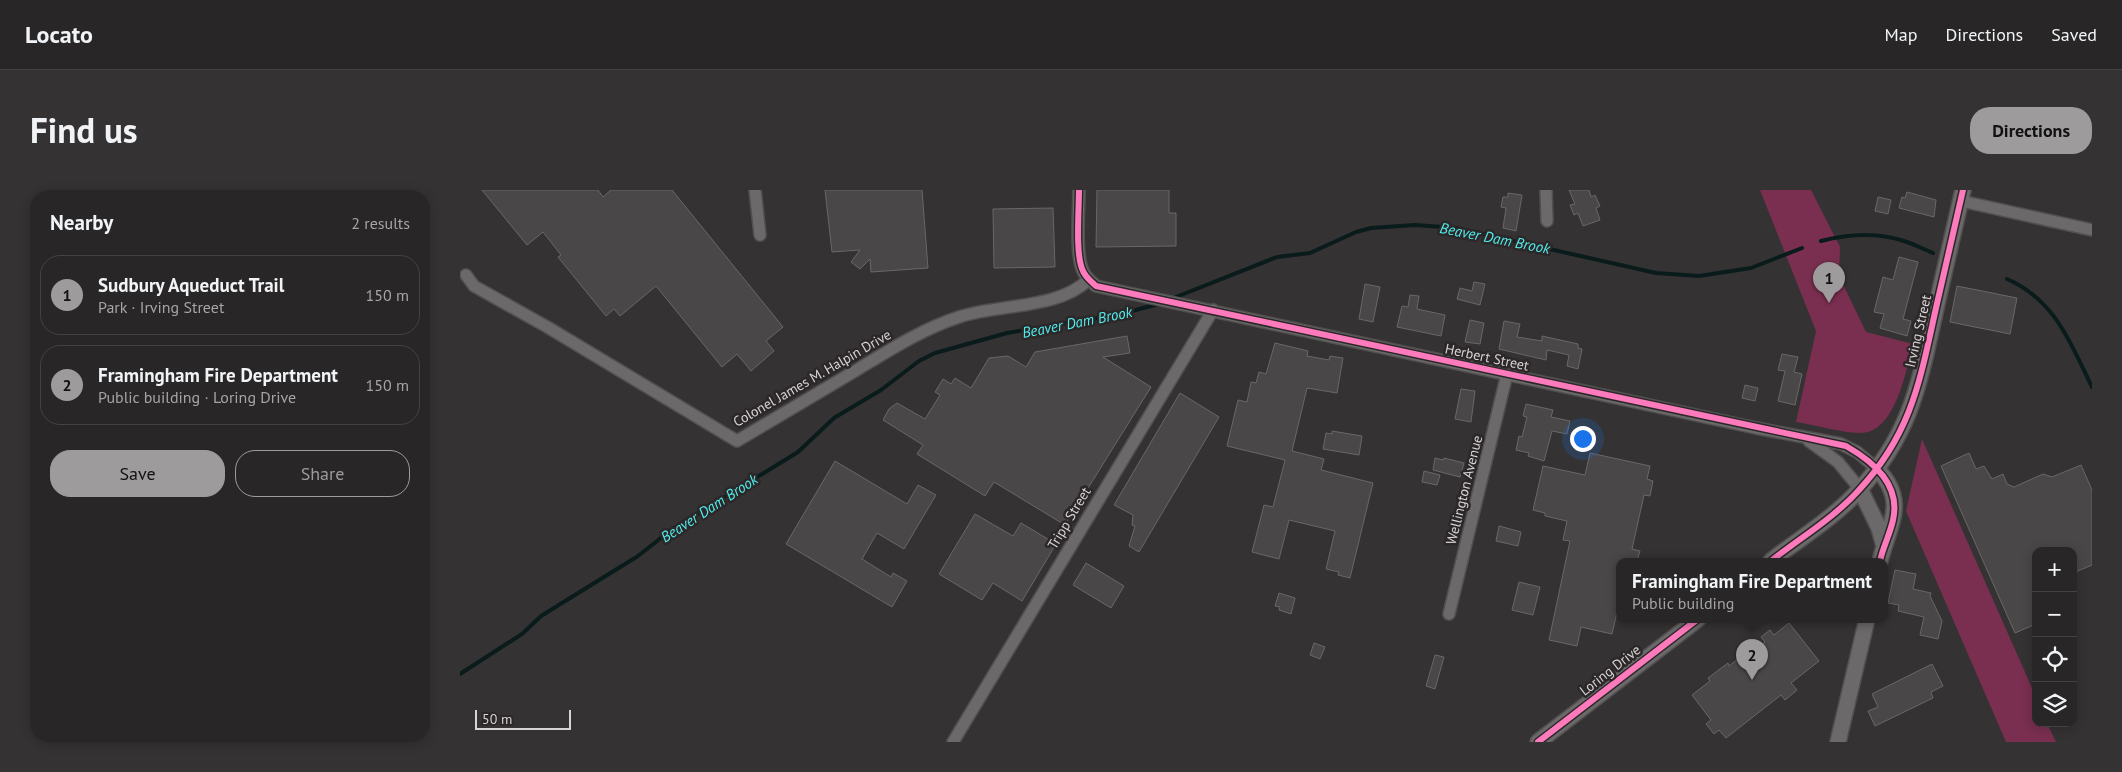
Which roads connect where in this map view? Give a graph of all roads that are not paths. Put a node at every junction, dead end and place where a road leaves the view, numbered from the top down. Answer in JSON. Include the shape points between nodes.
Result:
{"nodes":[{"id":1,"x":755,"y":190,"type":"edge"},
{"id":2,"x":1079,"y":190,"type":"edge"},
{"id":3,"x":1546,"y":190,"type":"edge"},
{"id":4,"x":1963,"y":194,"type":"edge"},
{"id":5,"x":1546,"y":221,"type":"dead end"},
{"id":6,"x":2092,"y":230,"type":"edge"},
{"id":7,"x":760,"y":235,"type":"dead end"},
{"id":8,"x":466,"y":275,"type":"dead end"},
{"id":9,"x":1088,"y":280,"type":"junction"},
{"id":10,"x":1213,"y":310,"type":"junction"},
{"id":11,"x":1507,"y":374,"type":"junction"},
{"id":12,"x":1798,"y":436,"type":"junction"},
{"id":13,"x":1876,"y":468,"type":"junction"},
{"id":14,"x":1860,"y":490,"type":"junction"},
{"id":15,"x":1884,"y":546,"type":"junction"},
{"id":16,"x":1775,"y":558,"type":"edge"},
{"id":17,"x":1881,"y":558,"type":"edge"},
{"id":18,"x":1449,"y":614,"type":"dead end"},
{"id":19,"x":1693,"y":623,"type":"edge"},
{"id":20,"x":1866,"y":623,"type":"edge"},
{"id":21,"x":953,"y":742,"type":"edge"},
{"id":22,"x":1538,"y":742,"type":"edge"},
{"id":23,"x":1838,"y":742,"type":"edge"}],
"edges":[{"from":1,"to":7,"type":"street"},
{"from":2,"to":9,"type":"street","via":[[1080,259]]},
{"from":3,"to":5,"type":"street"},
{"from":4,"to":6,"type":"street"},
{"from":4,"to":13,"type":"street","name":"Irving Street","via":[[1916,393],[1904,427]]},
{"from":8,"to":9,"type":"street","name":"Colonel James M. Halpin Drive","via":[[474,286],[737,441],[930,328],[960,317],[1058,298],[1080,288]]},
{"from":9,"to":10,"type":"street","name":"Herbert Street","via":[[1096,286]]},
{"from":10,"to":11,"type":"street","name":"Herbert Street"},
{"from":10,"to":21,"type":"street","name":"Tripp Street"},
{"from":11,"to":12,"type":"street","name":"Herbert Street"},
{"from":11,"to":18,"type":"street","name":"Wellington Avenue"},
{"from":12,"to":13,"type":"street","name":"Herbert Street","via":[[1846,446]]},
{"from":12,"to":14,"type":"street","name":"Herbert Street","via":[[1832,456]]},
{"from":13,"to":14,"type":"street","name":"Irving Street"},
{"from":13,"to":15,"type":"street","via":[[1888,480],[1895,501]]},
{"from":14,"to":15,"type":"street","via":[[1880,528]]},
{"from":14,"to":16,"type":"street"},
{"from":15,"to":17,"type":"street"},
{"from":19,"to":22,"type":"street","name":"Loring Drive"},
{"from":20,"to":23,"type":"street"}]}
